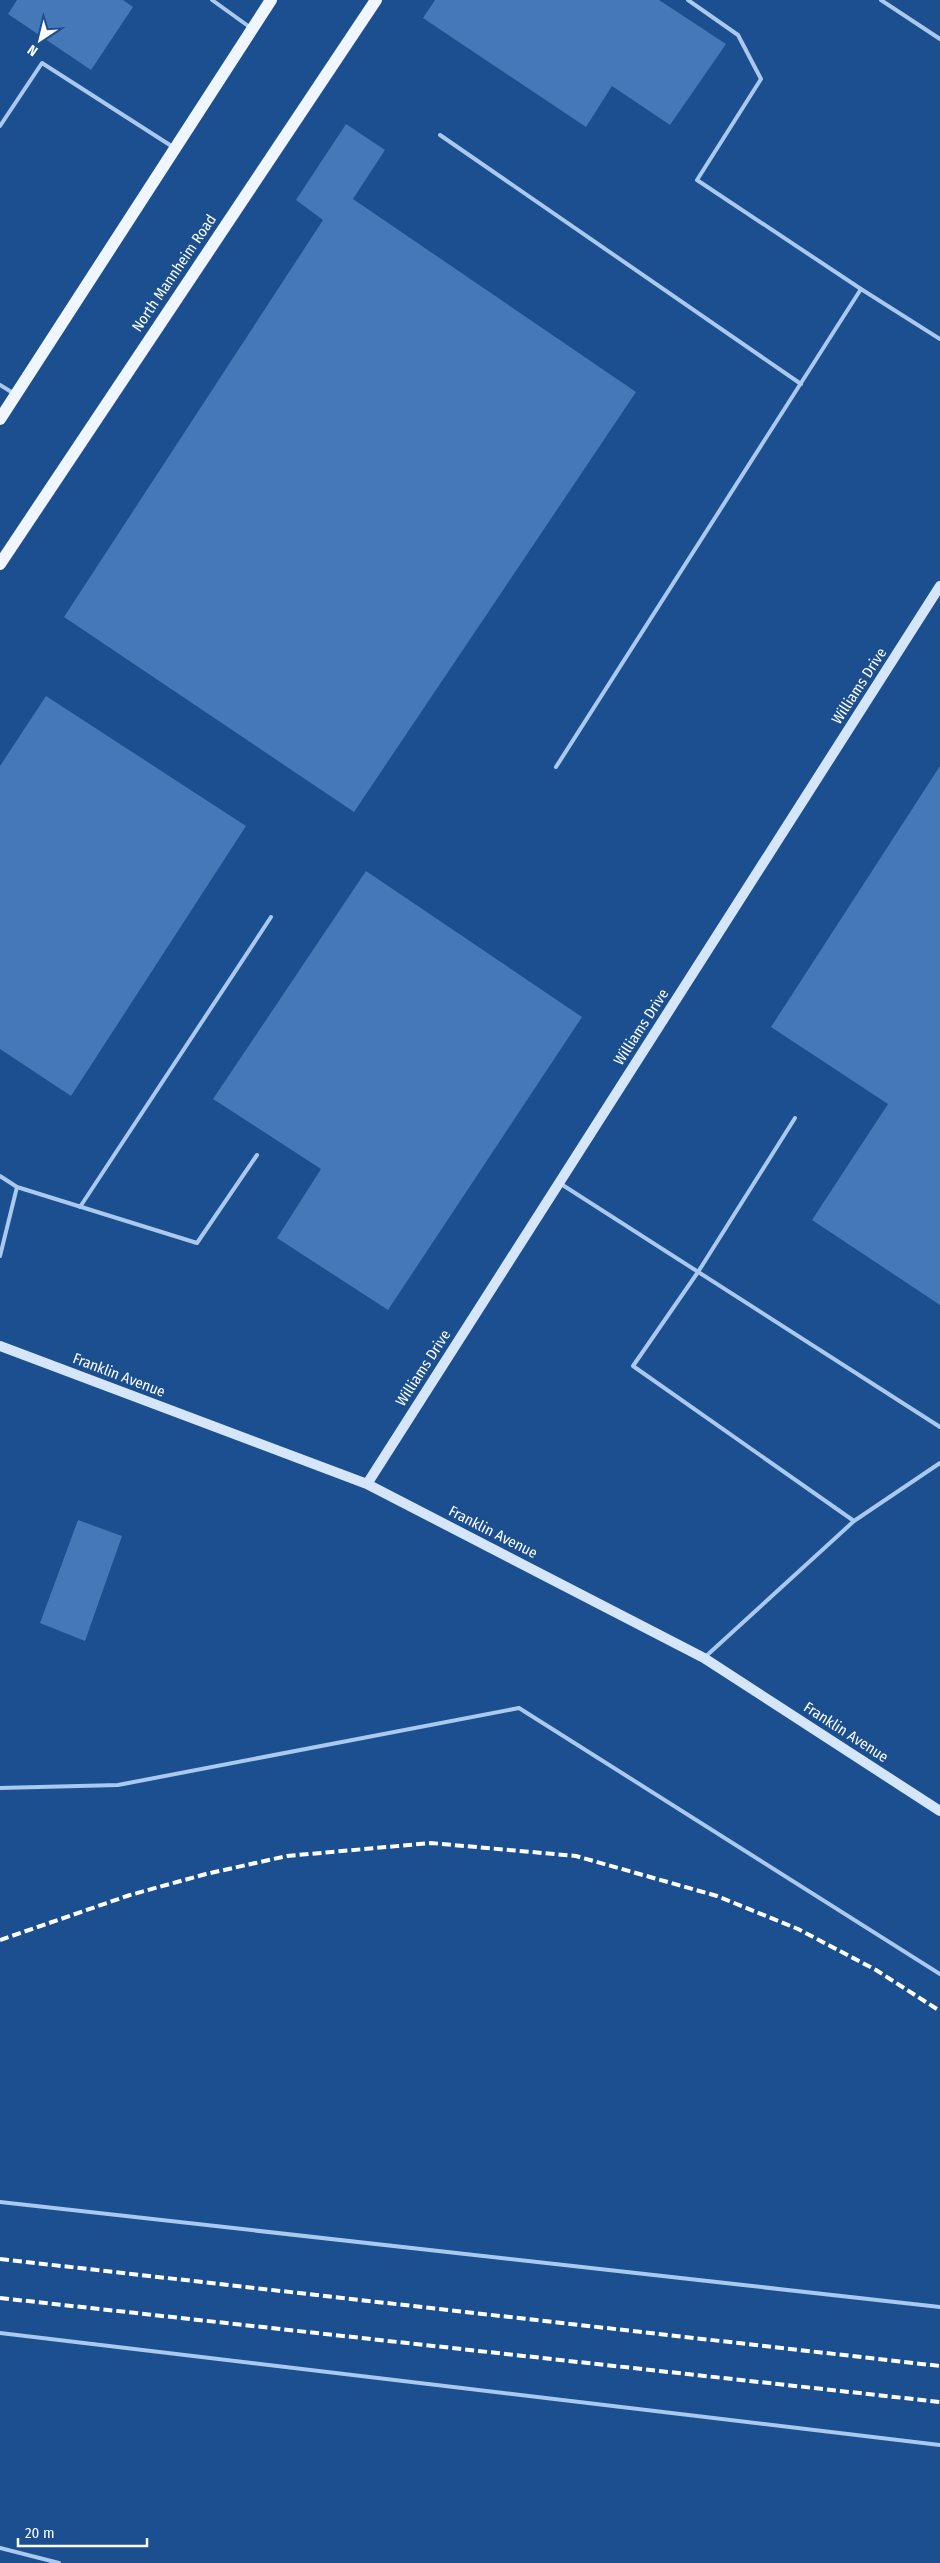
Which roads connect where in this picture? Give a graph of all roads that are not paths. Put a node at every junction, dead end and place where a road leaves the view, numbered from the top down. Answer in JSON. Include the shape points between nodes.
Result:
{"nodes":[{"id":1,"x":212,"y":0,"type":"edge"},
{"id":2,"x":271,"y":0,"type":"edge"},
{"id":3,"x":376,"y":0,"type":"edge"},
{"id":4,"x":688,"y":0,"type":"edge"},
{"id":5,"x":881,"y":0,"type":"edge"},
{"id":6,"x":252,"y":28,"type":"junction"},
{"id":7,"x":940,"y":39,"type":"edge"},
{"id":8,"x":0,"y":126,"type":"edge"},
{"id":9,"x":440,"y":135,"type":"dead end"},
{"id":10,"x":175,"y":148,"type":"junction"},
{"id":11,"x":861,"y":289,"type":"junction"},
{"id":12,"x":940,"y":339,"type":"edge"},
{"id":13,"x":801,"y":384,"type":"junction"},
{"id":14,"x":0,"y":385,"type":"edge"},
{"id":15,"x":16,"y":395,"type":"junction"},
{"id":16,"x":0,"y":419,"type":"edge"},
{"id":17,"x":0,"y":564,"type":"edge"},
{"id":18,"x":940,"y":586,"type":"edge"},
{"id":19,"x":556,"y":767,"type":"dead end"},
{"id":20,"x":271,"y":917,"type":"dead end"},
{"id":21,"x":795,"y":1118,"type":"dead end"},
{"id":22,"x":256,"y":1155,"type":"dead end"},
{"id":23,"x":0,"y":1176,"type":"edge"},
{"id":24,"x":559,"y":1182,"type":"junction"},
{"id":25,"x":17,"y":1187,"type":"junction"},
{"id":26,"x":80,"y":1207,"type":"junction"},
{"id":27,"x":0,"y":1256,"type":"edge"},
{"id":28,"x":698,"y":1272,"type":"junction"},
{"id":29,"x":0,"y":1346,"type":"edge"},
{"id":30,"x":940,"y":1427,"type":"edge"},
{"id":31,"x":940,"y":1463,"type":"edge"},
{"id":32,"x":367,"y":1484,"type":"junction"},
{"id":33,"x":854,"y":1521,"type":"junction"},
{"id":34,"x":704,"y":1658,"type":"junction"},
{"id":35,"x":0,"y":1788,"type":"edge"},
{"id":36,"x":940,"y":1811,"type":"edge"},
{"id":37,"x":940,"y":1974,"type":"edge"},
{"id":38,"x":0,"y":2202,"type":"edge"},
{"id":39,"x":940,"y":2307,"type":"edge"},
{"id":40,"x":0,"y":2333,"type":"edge"},
{"id":41,"x":940,"y":2445,"type":"edge"},
{"id":42,"x":0,"y":2548,"type":"edge"},
{"id":43,"x":59,"y":2563,"type":"edge"}],
"edges":[{"from":1,"to":6,"type":"lane"},
{"from":2,"to":6,"type":"main road"},
{"from":3,"to":17,"type":"main road","name":"North Mannheim Road"},
{"from":4,"to":11,"type":"lane","via":[[738,35],[761,79],[697,180]]},
{"from":5,"to":7,"type":"lane"},
{"from":6,"to":10,"type":"main road"},
{"from":8,"to":10,"type":"lane","via":[[42,62]]},
{"from":9,"to":13,"type":"lane"},
{"from":10,"to":15,"type":"main road"},
{"from":11,"to":12,"type":"lane"},
{"from":11,"to":13,"type":"lane"},
{"from":13,"to":19,"type":"lane"},
{"from":14,"to":15,"type":"lane"},
{"from":15,"to":16,"type":"main road"},
{"from":18,"to":24,"type":"main road","name":"Williams Drive"},
{"from":20,"to":26,"type":"lane"},
{"from":21,"to":28,"type":"lane"},
{"from":22,"to":26,"type":"lane","via":[[196,1243]]},
{"from":23,"to":25,"type":"lane"},
{"from":24,"to":28,"type":"lane"},
{"from":24,"to":32,"type":"main road","name":"Williams Drive"},
{"from":25,"to":26,"type":"lane"},
{"from":25,"to":27,"type":"lane"},
{"from":28,"to":30,"type":"lane"},
{"from":28,"to":33,"type":"lane","via":[[633,1366]]},
{"from":29,"to":32,"type":"main road","name":"Franklin Avenue"},
{"from":31,"to":33,"type":"lane"},
{"from":32,"to":34,"type":"main road","name":"Franklin Avenue"},
{"from":33,"to":34,"type":"lane"},
{"from":34,"to":36,"type":"main road","name":"Franklin Avenue"},
{"from":35,"to":37,"type":"lane","via":[[118,1785],[519,1708]]},
{"from":38,"to":39,"type":"lane"},
{"from":40,"to":41,"type":"lane"},
{"from":42,"to":43,"type":"lane"}]}
